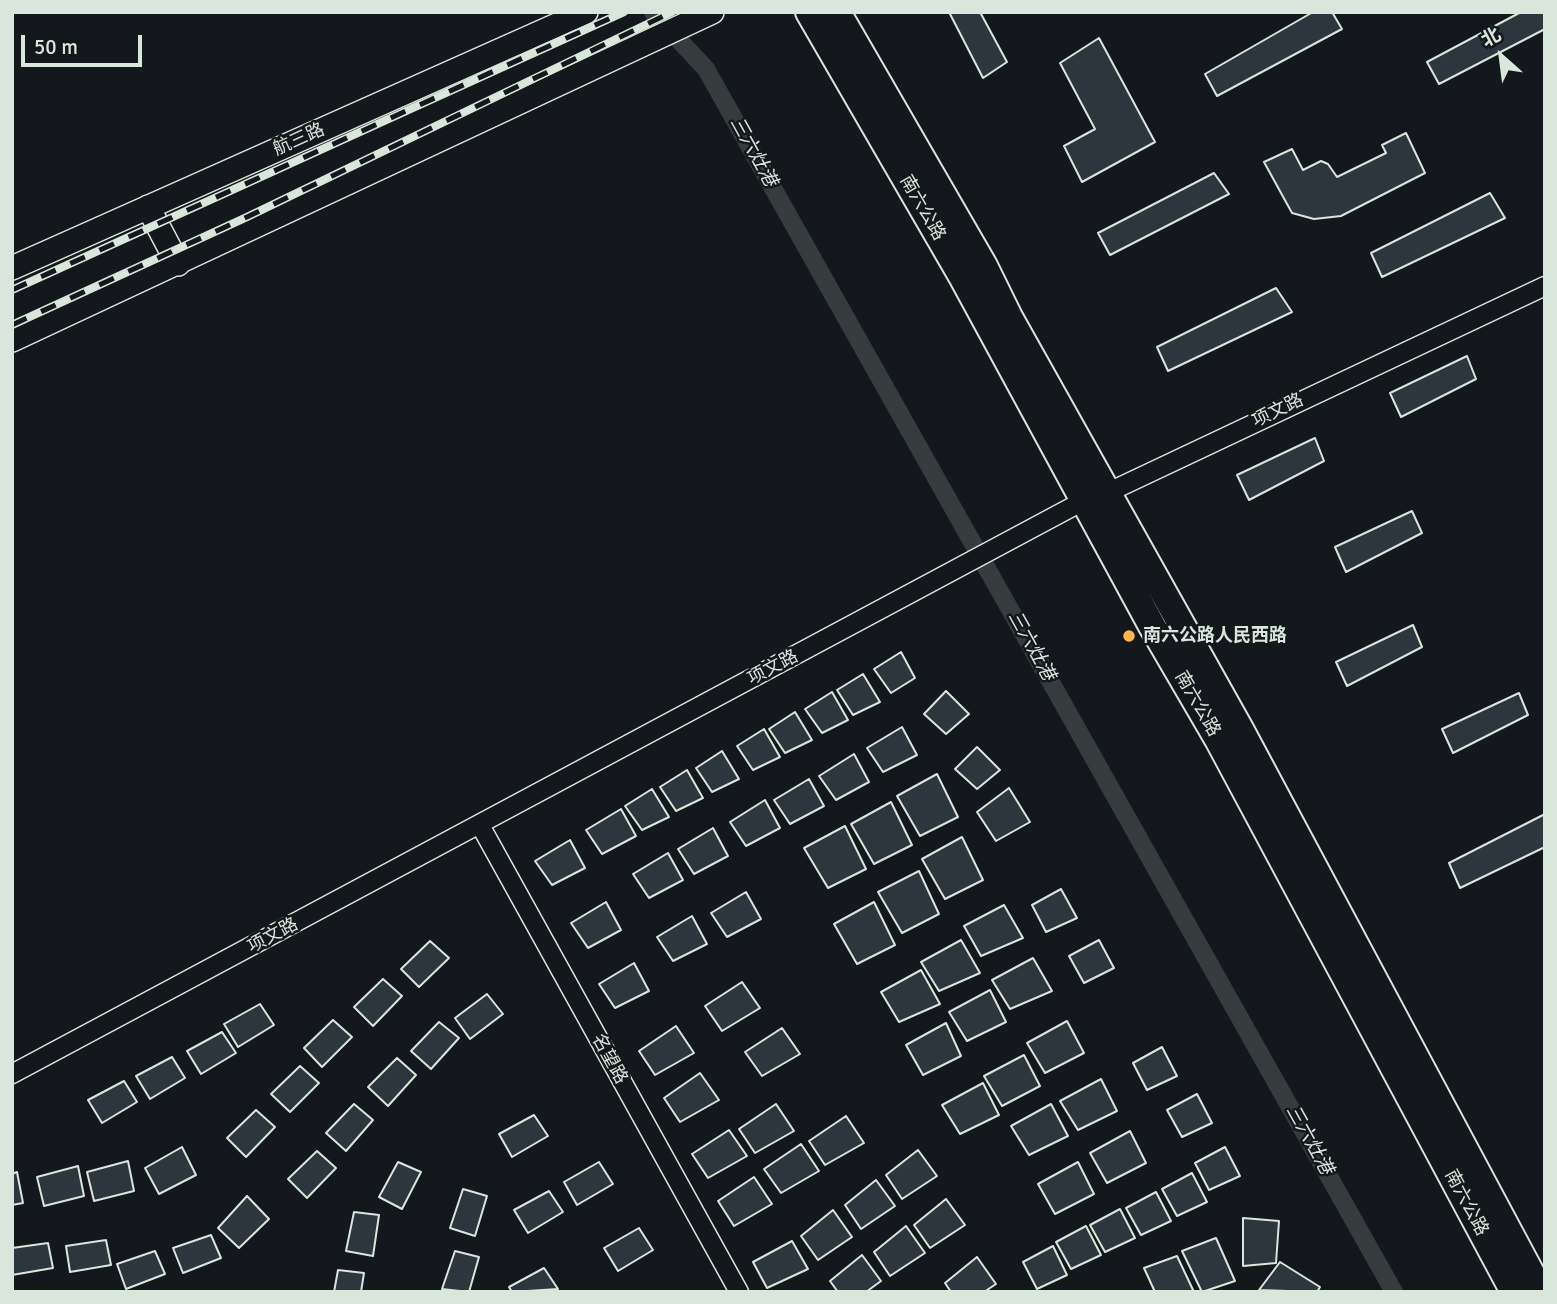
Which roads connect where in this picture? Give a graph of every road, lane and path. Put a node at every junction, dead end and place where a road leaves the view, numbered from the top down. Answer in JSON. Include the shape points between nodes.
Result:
{"nodes":[{"id":1,"x":586,"y":12,"type":"edge"},
{"id":2,"x":712,"y":12,"type":"edge"},
{"id":3,"x":809,"y":12,"type":"edge"},
{"id":4,"x":837,"y":12,"type":"edge"},
{"id":5,"x":148,"y":207,"type":"junction"},
{"id":6,"x":178,"y":264,"type":"junction"},
{"id":7,"x":12,"y":268,"type":"edge"},
{"id":8,"x":1545,"y":286,"type":"edge"},
{"id":9,"x":12,"y":340,"type":"edge"},
{"id":10,"x":1097,"y":496,"type":"junction"},
{"id":11,"x":480,"y":825,"type":"junction"},
{"id":12,"x":12,"y":1074,"type":"edge"},
{"id":13,"x":739,"y":1292,"type":"edge"},
{"id":14,"x":1514,"y":1292,"type":"edge"},
{"id":15,"x":1541,"y":1292,"type":"edge"}],
"edges":[{"from":1,"to":5,"type":"main road","name":"航三路"},
{"from":2,"to":6,"type":"main road"},
{"from":3,"to":10,"type":"highway","name":"南六公路","via":[[963,278]]},
{"from":4,"to":10,"type":"highway","name":"南六公路","via":[[984,266]]},
{"from":5,"to":6,"type":"main road"},
{"from":5,"to":7,"type":"main road","name":"航三路"},
{"from":6,"to":9,"type":"main road"},
{"from":8,"to":10,"type":"street","name":"项文路"},
{"from":10,"to":11,"type":"street","name":"项文路"},
{"from":10,"to":14,"type":"highway","name":"南六公路","via":[[1152,626],[1219,741]]},
{"from":10,"to":15,"type":"highway","name":"南六公路","via":[[1240,729]]},
{"from":11,"to":12,"type":"street","name":"项文路"},
{"from":11,"to":13,"type":"street","name":"名望路"}]}
